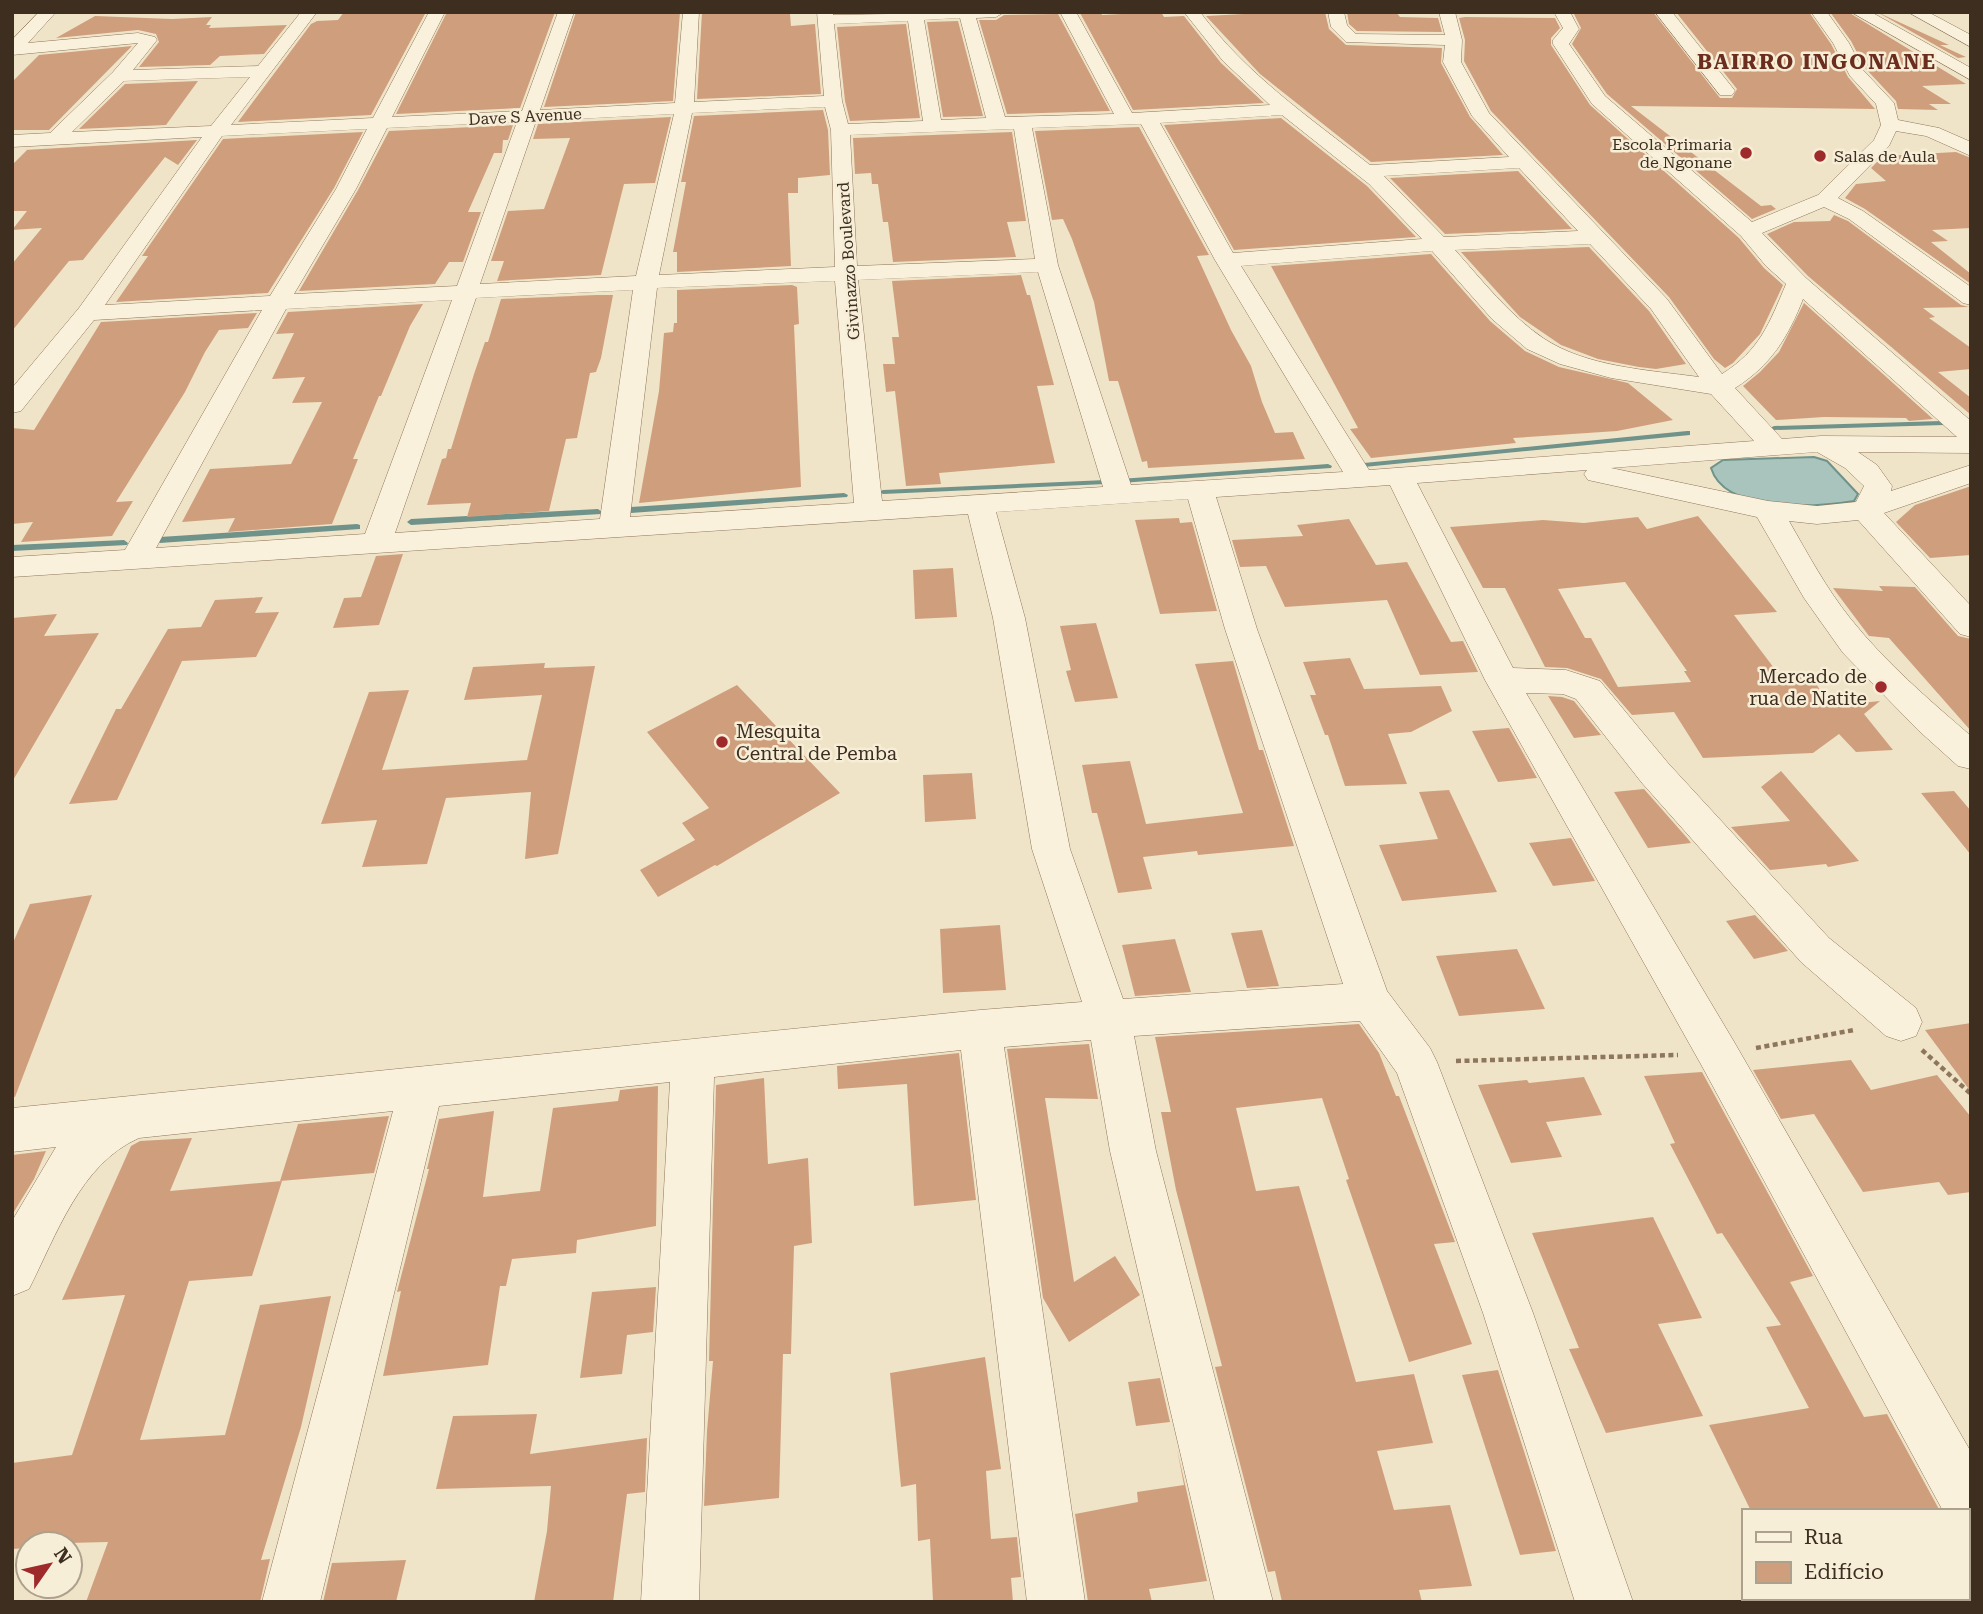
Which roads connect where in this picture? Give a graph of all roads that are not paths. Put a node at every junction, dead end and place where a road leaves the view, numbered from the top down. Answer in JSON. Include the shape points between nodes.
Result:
{"nodes":[{"id":1,"x":48,"y":12,"type":"edge"},
{"id":2,"x":309,"y":12,"type":"edge"},
{"id":3,"x":437,"y":12,"type":"edge"},
{"id":4,"x":566,"y":12,"type":"edge"},
{"id":5,"x":691,"y":12,"type":"edge"},
{"id":6,"x":996,"y":12,"type":"edge"},
{"id":7,"x":1068,"y":12,"type":"edge"},
{"id":8,"x":1192,"y":12,"type":"edge"},
{"id":9,"x":1336,"y":12,"type":"edge"},
{"id":10,"x":1447,"y":12,"type":"edge"},
{"id":11,"x":1562,"y":12,"type":"edge"},
{"id":12,"x":1663,"y":12,"type":"edge"},
{"id":13,"x":1819,"y":12,"type":"edge"},
{"id":14,"x":1859,"y":12,"type":"edge"},
{"id":15,"x":1916,"y":12,"type":"edge"},
{"id":16,"x":967,"y":13,"type":"edge"},
{"id":17,"x":826,"y":16,"type":"edge"},
{"id":18,"x":915,"y":16,"type":"junction"},
{"id":19,"x":1831,"y":30,"type":"junction"},
{"id":20,"x":1889,"y":31,"type":"junction"},
{"id":21,"x":1454,"y":40,"type":"junction"},
{"id":22,"x":1971,"y":42,"type":"edge"},
{"id":23,"x":13,"y":49,"type":"edge"},
{"id":24,"x":262,"y":71,"type":"junction"},
{"id":25,"x":1971,"y":75,"type":"edge"},
{"id":26,"x":119,"y":76,"type":"junction"},
{"id":27,"x":1727,"y":91,"type":"dead end"},
{"id":28,"x":833,"y":101,"type":"junction"},
{"id":29,"x":1287,"y":109,"type":"junction"},
{"id":30,"x":684,"y":110,"type":"junction"},
{"id":31,"x":529,"y":116,"type":"junction"},
{"id":32,"x":1137,"y":119,"type":"junction"},
{"id":33,"x":997,"y":123,"type":"junction"},
{"id":34,"x":1022,"y":123,"type":"junction"},
{"id":35,"x":381,"y":124,"type":"junction"},
{"id":36,"x":1890,"y":125,"type":"junction"},
{"id":37,"x":933,"y":126,"type":"junction"},
{"id":38,"x":840,"y":130,"type":"junction"},
{"id":39,"x":216,"y":132,"type":"junction"},
{"id":40,"x":57,"y":137,"type":"junction"},
{"id":41,"x":16,"y":144,"type":"edge"},
{"id":42,"x":1971,"y":150,"type":"edge"},
{"id":43,"x":1525,"y":162,"type":"junction"},
{"id":44,"x":1367,"y":172,"type":"junction"},
{"id":45,"x":1825,"y":199,"type":"junction"},
{"id":46,"x":1749,"y":231,"type":"junction"},
{"id":47,"x":1597,"y":237,"type":"junction"},
{"id":48,"x":1438,"y":244,"type":"junction"},
{"id":49,"x":1226,"y":260,"type":"junction"},
{"id":50,"x":1047,"y":265,"type":"junction"},
{"id":51,"x":846,"y":273,"type":"junction"},
{"id":52,"x":646,"y":282,"type":"junction"},
{"id":53,"x":1798,"y":283,"type":"junction"},
{"id":54,"x":467,"y":292,"type":"junction"},
{"id":55,"x":1971,"y":298,"type":"edge"},
{"id":56,"x":278,"y":302,"type":"junction"},
{"id":57,"x":87,"y":313,"type":"junction"},
{"id":58,"x":1719,"y":387,"type":"junction"},
{"id":59,"x":12,"y":405,"type":"edge"},
{"id":60,"x":1971,"y":435,"type":"edge"},
{"id":61,"x":1821,"y":444,"type":"junction"},
{"id":62,"x":1971,"y":445,"type":"edge"},
{"id":63,"x":1775,"y":447,"type":"junction"},
{"id":64,"x":1549,"y":465,"type":"junction"},
{"id":65,"x":1971,"y":473,"type":"edge"},
{"id":66,"x":1380,"y":478,"type":"junction"},
{"id":67,"x":1200,"y":490,"type":"junction"},
{"id":68,"x":1120,"y":495,"type":"junction"},
{"id":69,"x":980,"y":505,"type":"junction"},
{"id":70,"x":869,"y":510,"type":"junction"},
{"id":71,"x":1768,"y":510,"type":"junction"},
{"id":72,"x":1865,"y":510,"type":"junction"},
{"id":73,"x":614,"y":527,"type":"junction"},
{"id":74,"x":377,"y":541,"type":"junction"},
{"id":75,"x":134,"y":560,"type":"junction"},
{"id":76,"x":12,"y":567,"type":"edge"},
{"id":77,"x":1971,"y":626,"type":"edge"},
{"id":78,"x":1502,"y":680,"type":"junction"},
{"id":79,"x":1964,"y":744,"type":"edge"},
{"id":80,"x":1370,"y":1001,"type":"junction"},
{"id":81,"x":1109,"y":1019,"type":"junction"},
{"id":82,"x":1901,"y":1022,"type":"dead end"},
{"id":83,"x":980,"y":1029,"type":"junction"},
{"id":84,"x":693,"y":1060,"type":"junction"},
{"id":85,"x":421,"y":1088,"type":"junction"},
{"id":86,"x":139,"y":1117,"type":"junction"},
{"id":87,"x":12,"y":1130,"type":"edge"},
{"id":88,"x":12,"y":1272,"type":"edge"},
{"id":89,"x":1971,"y":1506,"type":"edge"},
{"id":90,"x":290,"y":1602,"type":"edge"},
{"id":91,"x":670,"y":1602,"type":"edge"},
{"id":92,"x":1056,"y":1602,"type":"edge"},
{"id":93,"x":1244,"y":1602,"type":"edge"},
{"id":94,"x":1604,"y":1602,"type":"edge"}],
"edges":[{"from":1,"to":23,"type":"street"},
{"from":2,"to":24,"type":"street"},
{"from":3,"to":35,"type":"street"},
{"from":4,"to":31,"type":"street"},
{"from":5,"to":30,"type":"street"},
{"from":6,"to":16,"type":"street"},
{"from":7,"to":32,"type":"street"},
{"from":8,"to":29,"type":"street","via":[[1211,41]]},
{"from":9,"to":21,"type":"street","via":[[1339,27],[1352,39]]},
{"from":10,"to":21,"type":"street"},
{"from":11,"to":46,"type":"street","via":[[1571,29],[1561,44],[1598,100]]},
{"from":12,"to":27,"type":"street"},
{"from":13,"to":19,"type":"street"},
{"from":14,"to":20,"type":"street"},
{"from":15,"to":22,"type":"street"},
{"from":16,"to":18,"type":"street"},
{"from":16,"to":33,"type":"street"},
{"from":17,"to":18,"type":"street"},
{"from":17,"to":28,"type":"street","name":"Givinazzo Boulevard"},
{"from":18,"to":37,"type":"street"},
{"from":19,"to":20,"type":"street"},
{"from":19,"to":36,"type":"street","via":[[1856,72],[1885,103]]},
{"from":20,"to":25,"type":"street"},
{"from":21,"to":43,"type":"street","via":[[1452,62],[1466,91],[1481,116]]},
{"from":23,"to":26,"type":"street","via":[[149,40]]},
{"from":24,"to":26,"type":"street"},
{"from":24,"to":39,"type":"street"},
{"from":26,"to":40,"type":"street"},
{"from":28,"to":30,"type":"street","name":"Dave S Avenue"},
{"from":28,"to":38,"type":"street","name":"Givinazzo Boulevard"},
{"from":29,"to":32,"type":"street"},
{"from":29,"to":44,"type":"street"},
{"from":30,"to":31,"type":"street","name":"Dave S Avenue"},
{"from":30,"to":52,"type":"street"},
{"from":31,"to":35,"type":"street","name":"Dave S Avenue"},
{"from":31,"to":54,"type":"street"},
{"from":32,"to":34,"type":"street"},
{"from":32,"to":49,"type":"street"},
{"from":33,"to":34,"type":"street"},
{"from":33,"to":37,"type":"street"},
{"from":34,"to":50,"type":"street"},
{"from":35,"to":39,"type":"street","name":"Dave S Avenue"},
{"from":35,"to":56,"type":"street"},
{"from":36,"to":42,"type":"street","via":[[1946,135]]},
{"from":36,"to":45,"type":"street","via":[[1882,142]]},
{"from":37,"to":38,"type":"street"},
{"from":38,"to":51,"type":"street","name":"Givinazzo Boulevard"},
{"from":39,"to":40,"type":"street","name":"Dave S Avenue"},
{"from":39,"to":57,"type":"street"},
{"from":40,"to":41,"type":"street","name":"Dave S Avenue"},
{"from":43,"to":44,"type":"street"},
{"from":43,"to":47,"type":"street"},
{"from":44,"to":48,"type":"street"},
{"from":45,"to":46,"type":"street"},
{"from":45,"to":55,"type":"street","via":[[1856,215]]},
{"from":46,"to":53,"type":"street"},
{"from":47,"to":48,"type":"street"},
{"from":47,"to":58,"type":"street","via":[[1659,304]]},
{"from":48,"to":49,"type":"street"},
{"from":48,"to":58,"type":"street","via":[[1484,296],[1545,350],[1631,376]]},
{"from":49,"to":66,"type":"street"},
{"from":50,"to":51,"type":"street"},
{"from":50,"to":68,"type":"street"},
{"from":51,"to":52,"type":"street"},
{"from":51,"to":70,"type":"street","name":"Givinazzo Boulevard"},
{"from":52,"to":54,"type":"street"},
{"from":52,"to":73,"type":"street"},
{"from":53,"to":58,"type":"street","via":[[1766,349],[1753,365]]},
{"from":53,"to":60,"type":"street"},
{"from":54,"to":56,"type":"street"},
{"from":54,"to":74,"type":"street"},
{"from":56,"to":57,"type":"street"},
{"from":56,"to":75,"type":"street"},
{"from":57,"to":59,"type":"street"},
{"from":58,"to":63,"type":"street"},
{"from":61,"to":62,"type":"street"},
{"from":61,"to":63,"type":"street"},
{"from":61,"to":72,"type":"street","via":[[1855,462],[1878,486]]},
{"from":63,"to":64,"type":"street"},
{"from":64,"to":66,"type":"street"},
{"from":64,"to":71,"type":"street"},
{"from":65,"to":72,"type":"street"},
{"from":66,"to":67,"type":"street"},
{"from":66,"to":78,"type":"street"},
{"from":67,"to":68,"type":"street"},
{"from":67,"to":80,"type":"street","via":[[1241,629]]},
{"from":68,"to":69,"type":"street"},
{"from":69,"to":70,"type":"street"},
{"from":69,"to":81,"type":"street","via":[[1009,618],[1051,849]]},
{"from":70,"to":73,"type":"street"},
{"from":71,"to":72,"type":"street","via":[[1818,515]]},
{"from":71,"to":79,"type":"street","via":[[1822,603],[1855,645],[1891,686]]},
{"from":72,"to":77,"type":"street"},
{"from":73,"to":74,"type":"street"},
{"from":74,"to":75,"type":"street"},
{"from":75,"to":76,"type":"street"},
{"from":78,"to":82,"type":"street","via":[[1566,682],[1588,690],[1655,773],[1815,950]]},
{"from":78,"to":89,"type":"street"},
{"from":80,"to":81,"type":"street"},
{"from":80,"to":94,"type":"street","via":[[1415,1062],[1508,1313]]},
{"from":81,"to":83,"type":"street"},
{"from":81,"to":93,"type":"street","via":[[1133,1151]]},
{"from":83,"to":84,"type":"street"},
{"from":83,"to":92,"type":"street"},
{"from":84,"to":85,"type":"street"},
{"from":84,"to":91,"type":"street"},
{"from":85,"to":86,"type":"street"},
{"from":85,"to":90,"type":"street"},
{"from":86,"to":87,"type":"street"},
{"from":86,"to":88,"type":"street","via":[[95,1138],[72,1166]]}]}
